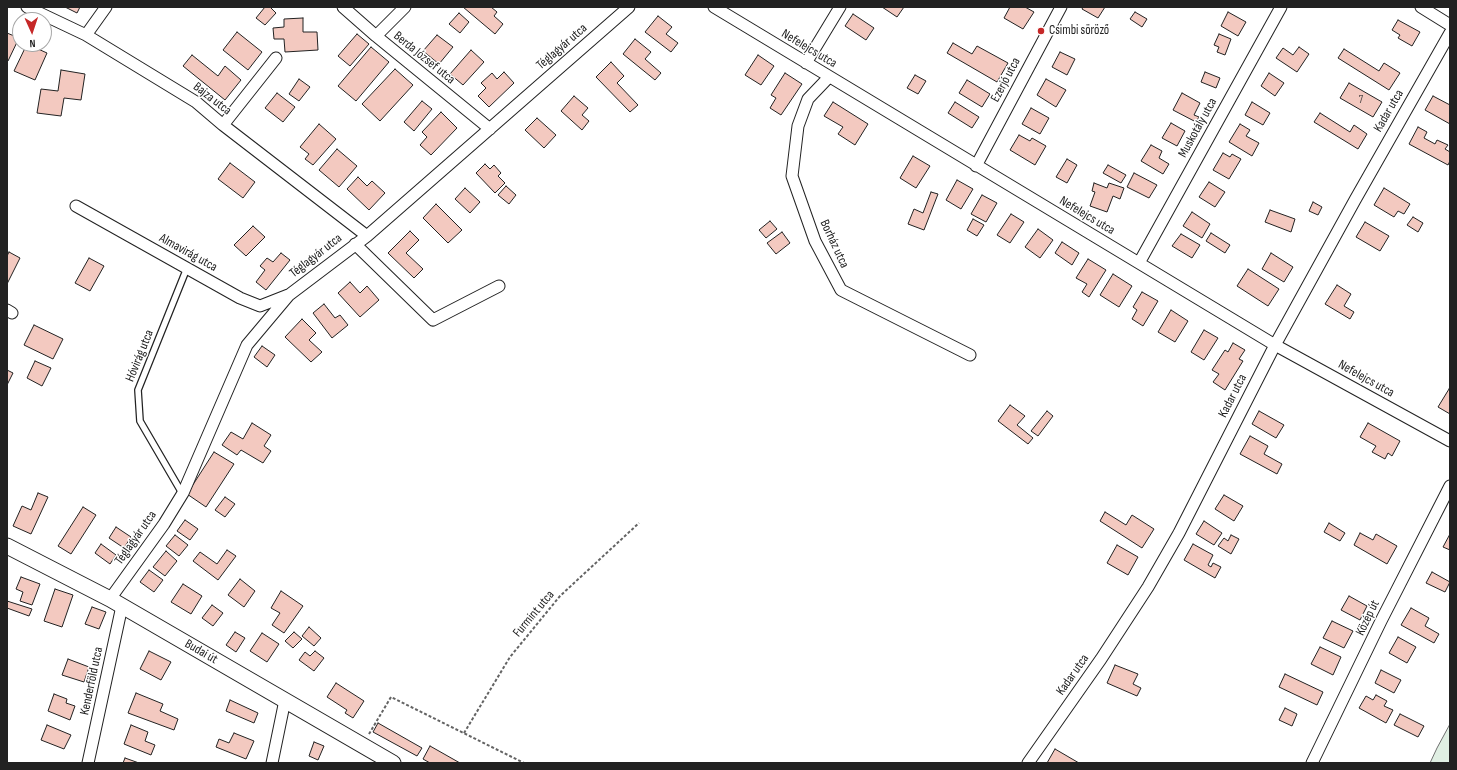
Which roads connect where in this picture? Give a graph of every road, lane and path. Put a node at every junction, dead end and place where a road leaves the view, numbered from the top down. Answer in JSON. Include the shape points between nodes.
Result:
{"nodes":[{"id":1,"x":27,"y":7,"type":"edge"},
{"id":2,"x":106,"y":7,"type":"edge"},
{"id":3,"x":343,"y":7,"type":"edge"},
{"id":4,"x":404,"y":7,"type":"edge"},
{"id":5,"x":629,"y":7,"type":"edge"},
{"id":6,"x":714,"y":7,"type":"edge"},
{"id":7,"x":840,"y":7,"type":"edge"},
{"id":8,"x":1061,"y":7,"type":"edge"},
{"id":9,"x":1281,"y":7,"type":"edge"},
{"id":10,"x":1422,"y":7,"type":"edge"},
{"id":11,"x":1450,"y":25,"type":"edge"},
{"id":12,"x":1450,"y":33,"type":"edge"},
{"id":13,"x":86,"y":35,"type":"junction"},
{"id":14,"x":376,"y":36,"type":"junction"},
{"id":15,"x":276,"y":58,"type":"dead end"},
{"id":16,"x":806,"y":64,"type":"junction"},
{"id":17,"x":829,"y":77,"type":"junction"},
{"id":18,"x":223,"y":125,"type":"junction"},
{"id":19,"x":490,"y":129,"type":"junction"},
{"id":20,"x":976,"y":166,"type":"junction"},
{"id":21,"x":76,"y":206,"type":"dead end"},
{"id":22,"x":367,"y":236,"type":"junction"},
{"id":23,"x":355,"y":244,"type":"junction"},
{"id":24,"x":1140,"y":263,"type":"junction"},
{"id":25,"x":187,"y":268,"type":"junction"},
{"id":26,"x":499,"y":286,"type":"dead end"},
{"id":27,"x":289,"y":295,"type":"junction"},
{"id":28,"x":1275,"y":345,"type":"junction"},
{"id":29,"x":970,"y":355,"type":"dead end"},
{"id":30,"x":1450,"y":442,"type":"edge"},
{"id":31,"x":1450,"y":486,"type":"edge"},
{"id":32,"x":183,"y":493,"type":"junction"},
{"id":33,"x":639,"y":523,"type":"dead end"},
{"id":34,"x":7,"y":546,"type":"edge"},
{"id":35,"x":116,"y":602,"type":"junction"},
{"id":36,"x":285,"y":700,"type":"junction"},
{"id":37,"x":464,"y":733,"type":"junction"},
{"id":38,"x":362,"y":745,"type":"junction"},
{"id":39,"x":88,"y":763,"type":"edge"},
{"id":40,"x":272,"y":763,"type":"edge"},
{"id":41,"x":393,"y":763,"type":"edge"},
{"id":42,"x":524,"y":763,"type":"edge"},
{"id":43,"x":1028,"y":763,"type":"edge"},
{"id":44,"x":1312,"y":763,"type":"edge"}],
"edges":[{"from":1,"to":13,"type":"street","name":"Bajza utca"},
{"from":2,"to":13,"type":"street"},
{"from":3,"to":14,"type":"street","name":"Berda József utca"},
{"from":4,"to":14,"type":"street"},
{"from":5,"to":19,"type":"street","name":"Téglagyár utca"},
{"from":6,"to":16,"type":"street","name":"Nefelejcs utca"},
{"from":7,"to":16,"type":"street"},
{"from":8,"to":20,"type":"street","name":"Ezerjó utca"},
{"from":9,"to":24,"type":"street","name":"Muskotály utca"},
{"from":10,"to":11,"type":"street"},
{"from":12,"to":28,"type":"street","name":"Kadar utca"},
{"from":13,"to":18,"type":"street","name":"Bajza utca","via":[[196,102]]},
{"from":14,"to":19,"type":"street","name":"Berda József utca"},
{"from":15,"to":18,"type":"street"},
{"from":16,"to":17,"type":"street","name":"Nefelejcs utca"},
{"from":17,"to":20,"type":"street","name":"Nefelejcs utca"},
{"from":17,"to":29,"type":"street","name":"Borház utca","via":[[808,99],[798,126],[792,176],[816,241],[841,290]]},
{"from":18,"to":22,"type":"street","name":"Bajza utca"},
{"from":19,"to":22,"type":"street","name":"Téglagyár utca"},
{"from":20,"to":24,"type":"street","name":"Nefelejcs utca"},
{"from":21,"to":25,"type":"street","name":"Almavirág utca"},
{"from":22,"to":23,"type":"street","name":"Téglagyár utca"},
{"from":23,"to":26,"type":"street","via":[[433,320]]},
{"from":23,"to":27,"type":"street","name":"Téglagyár utca"},
{"from":24,"to":28,"type":"street","name":"Nefelejcs utca"},
{"from":25,"to":27,"type":"street","name":"Almavirág utca","via":[[240,298],[260,306]]},
{"from":25,"to":32,"type":"lane","name":"Hóvirág utca","via":[[138,390],[140,421]]},
{"from":27,"to":32,"type":"street","name":"Téglagyár utca","via":[[247,345]]},
{"from":28,"to":30,"type":"street","name":"Nefelejcs utca"},
{"from":28,"to":43,"type":"street","name":"Kadar utca","via":[[1148,587]]},
{"from":31,"to":44,"type":"street","name":"Közép út"},
{"from":32,"to":35,"type":"street","name":"Téglagyár utca"},
{"from":33,"to":37,"type":"path","name":"Furmint utca","via":[[560,596],[510,657]]},
{"from":34,"to":35,"type":"street","name":"Budai út"},
{"from":35,"to":36,"type":"street","name":"Budai út"},
{"from":35,"to":39,"type":"street","name":"Kenderföld utca"},
{"from":36,"to":38,"type":"street","name":"Budai út"},
{"from":36,"to":40,"type":"street"},
{"from":37,"to":38,"type":"path","via":[[391,697]]},
{"from":37,"to":42,"type":"path"},
{"from":38,"to":41,"type":"street","name":"Budai út"}]}
